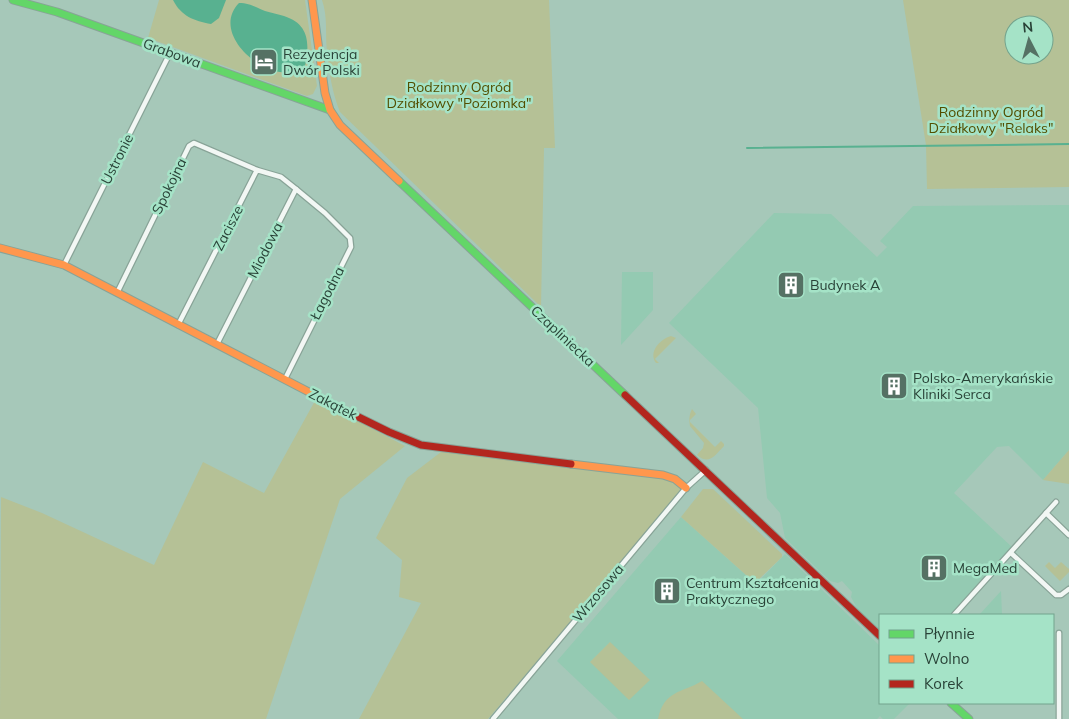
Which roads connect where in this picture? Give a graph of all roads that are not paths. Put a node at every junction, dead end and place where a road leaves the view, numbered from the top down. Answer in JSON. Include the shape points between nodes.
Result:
{"nodes":[{"id":1,"x":12,"y":0,"type":"edge"},
{"id":2,"x":312,"y":0,"type":"edge"},
{"id":3,"x":170,"y":53,"type":"junction"},
{"id":4,"x":330,"y":110,"type":"junction"},
{"id":5,"x":257,"y":170,"type":"junction"},
{"id":6,"x":296,"y":190,"type":"junction"},
{"id":7,"x":0,"y":248,"type":"edge"},
{"id":8,"x":64,"y":265,"type":"junction"},
{"id":9,"x":117,"y":293,"type":"junction"},
{"id":10,"x":178,"y":325,"type":"junction"},
{"id":11,"x":217,"y":344,"type":"junction"},
{"id":12,"x":284,"y":379,"type":"junction"},
{"id":13,"x":706,"y":470,"type":"junction"},
{"id":14,"x":686,"y":488,"type":"junction"},
{"id":15,"x":1056,"y":502,"type":"dead end"},
{"id":16,"x":1046,"y":513,"type":"junction"},
{"id":17,"x":1069,"y":535,"type":"edge"},
{"id":18,"x":1011,"y":552,"type":"junction"},
{"id":19,"x":1069,"y":590,"type":"edge"},
{"id":20,"x":955,"y":614,"type":"edge"},
{"id":21,"x":1059,"y":633,"type":"dead end"},
{"id":22,"x":879,"y":635,"type":"edge"},
{"id":23,"x":952,"y":704,"type":"edge"},
{"id":24,"x":492,"y":719,"type":"edge"},
{"id":25,"x":969,"y":719,"type":"edge"},
{"id":26,"x":1059,"y":719,"type":"edge"}],
"edges":[{"from":1,"to":3,"type":"street","name":"Grabowa","via":[[57,12]]},
{"from":2,"to":4,"type":"street","name":"Czapliniecka"},
{"from":3,"to":4,"type":"street","name":"Grabowa"},
{"from":3,"to":8,"type":"street","name":"Ustronie"},
{"from":4,"to":13,"type":"street","name":"Czapliniecka","via":[[340,125]]},
{"from":5,"to":6,"type":"street","via":[[281,177]]},
{"from":5,"to":9,"type":"street","name":"Spokojna","via":[[194,143],[189,146]]},
{"from":5,"to":10,"type":"street","name":"Zacisze"},
{"from":6,"to":11,"type":"street","name":"Miodowa"},
{"from":6,"to":12,"type":"street","name":"Łagodna","via":[[350,238],[350,247]]},
{"from":7,"to":8,"type":"street","name":"Zakątek"},
{"from":8,"to":9,"type":"street","name":"Zakątek"},
{"from":9,"to":10,"type":"street","name":"Zakątek"},
{"from":10,"to":11,"type":"street","name":"Zakątek"},
{"from":11,"to":12,"type":"street","name":"Zakątek"},
{"from":12,"to":14,"type":"street","name":"Zakątek","via":[[421,445],[663,475]]},
{"from":13,"to":14,"type":"street","name":"Wrzosowa"},
{"from":13,"to":22,"type":"street","name":"Czapliniecka"},
{"from":14,"to":24,"type":"street","name":"Wrzosowa"},
{"from":15,"to":16,"type":"street"},
{"from":16,"to":17,"type":"street"},
{"from":16,"to":18,"type":"street"},
{"from":18,"to":19,"type":"street","via":[[1056,595]]},
{"from":18,"to":20,"type":"street"},
{"from":21,"to":26,"type":"street"},
{"from":23,"to":25,"type":"street"}]}
